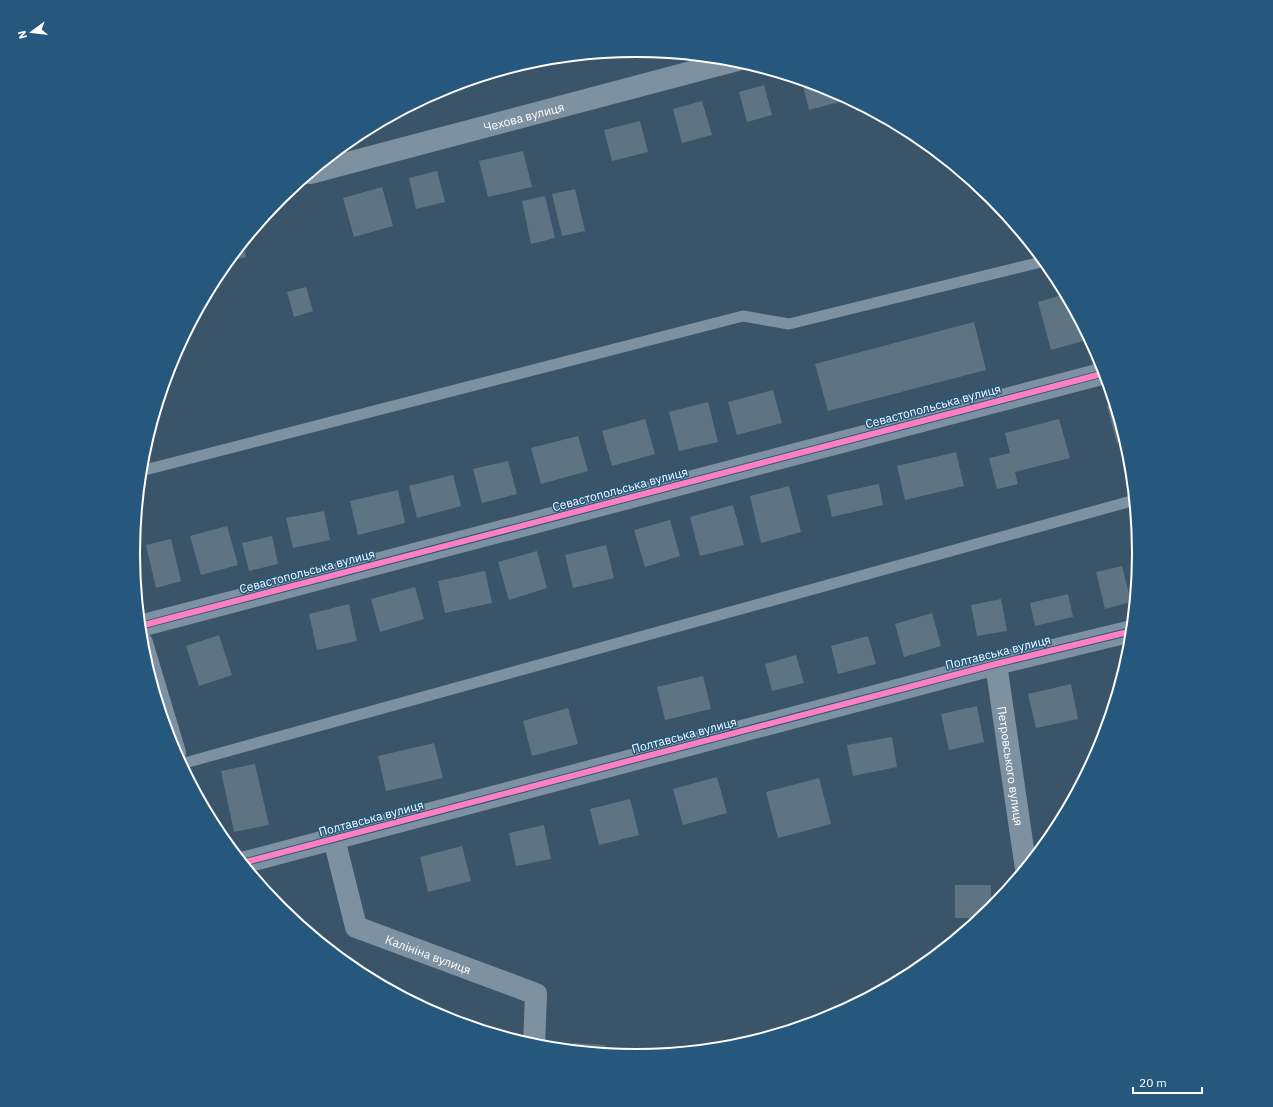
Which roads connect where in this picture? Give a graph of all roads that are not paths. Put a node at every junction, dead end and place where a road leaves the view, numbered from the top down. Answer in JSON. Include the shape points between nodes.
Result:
{"nodes":[{"id":1,"x":720,"y":65,"type":"edge"},
{"id":2,"x":322,"y":170,"type":"edge"},
{"id":3,"x":1038,"y":263,"type":"edge"},
{"id":4,"x":1099,"y":374,"type":"edge"},
{"id":5,"x":148,"y":469,"type":"edge"},
{"id":6,"x":1130,"y":501,"type":"edge"},
{"id":7,"x":145,"y":625,"type":"edge"},
{"id":8,"x":1126,"y":632,"type":"edge"},
{"id":9,"x":996,"y":664,"type":"junction"},
{"id":10,"x":186,"y":763,"type":"edge"},
{"id":11,"x":334,"y":839,"type":"junction"},
{"id":12,"x":247,"y":862,"type":"edge"},
{"id":13,"x":1025,"y":862,"type":"edge"},
{"id":14,"x":534,"y":1039,"type":"edge"}],
"edges":[{"from":1,"to":2,"type":"street","name":"Чехова вулиця"},
{"from":3,"to":5,"type":"lane","via":[[789,324],[743,316]]},
{"from":4,"to":7,"type":"street","name":"Севастопольська вулиця"},
{"from":6,"to":10,"type":"lane"},
{"from":8,"to":9,"type":"street","name":"Полтавська вулиця"},
{"from":9,"to":11,"type":"street","name":"Полтавська вулиця"},
{"from":9,"to":13,"type":"street","name":"Петровського вулиця"},
{"from":11,"to":12,"type":"street","name":"Полтавська вулиця"},
{"from":11,"to":14,"type":"street","name":"Калініна вулиця","via":[[356,927],[536,994]]}]}
